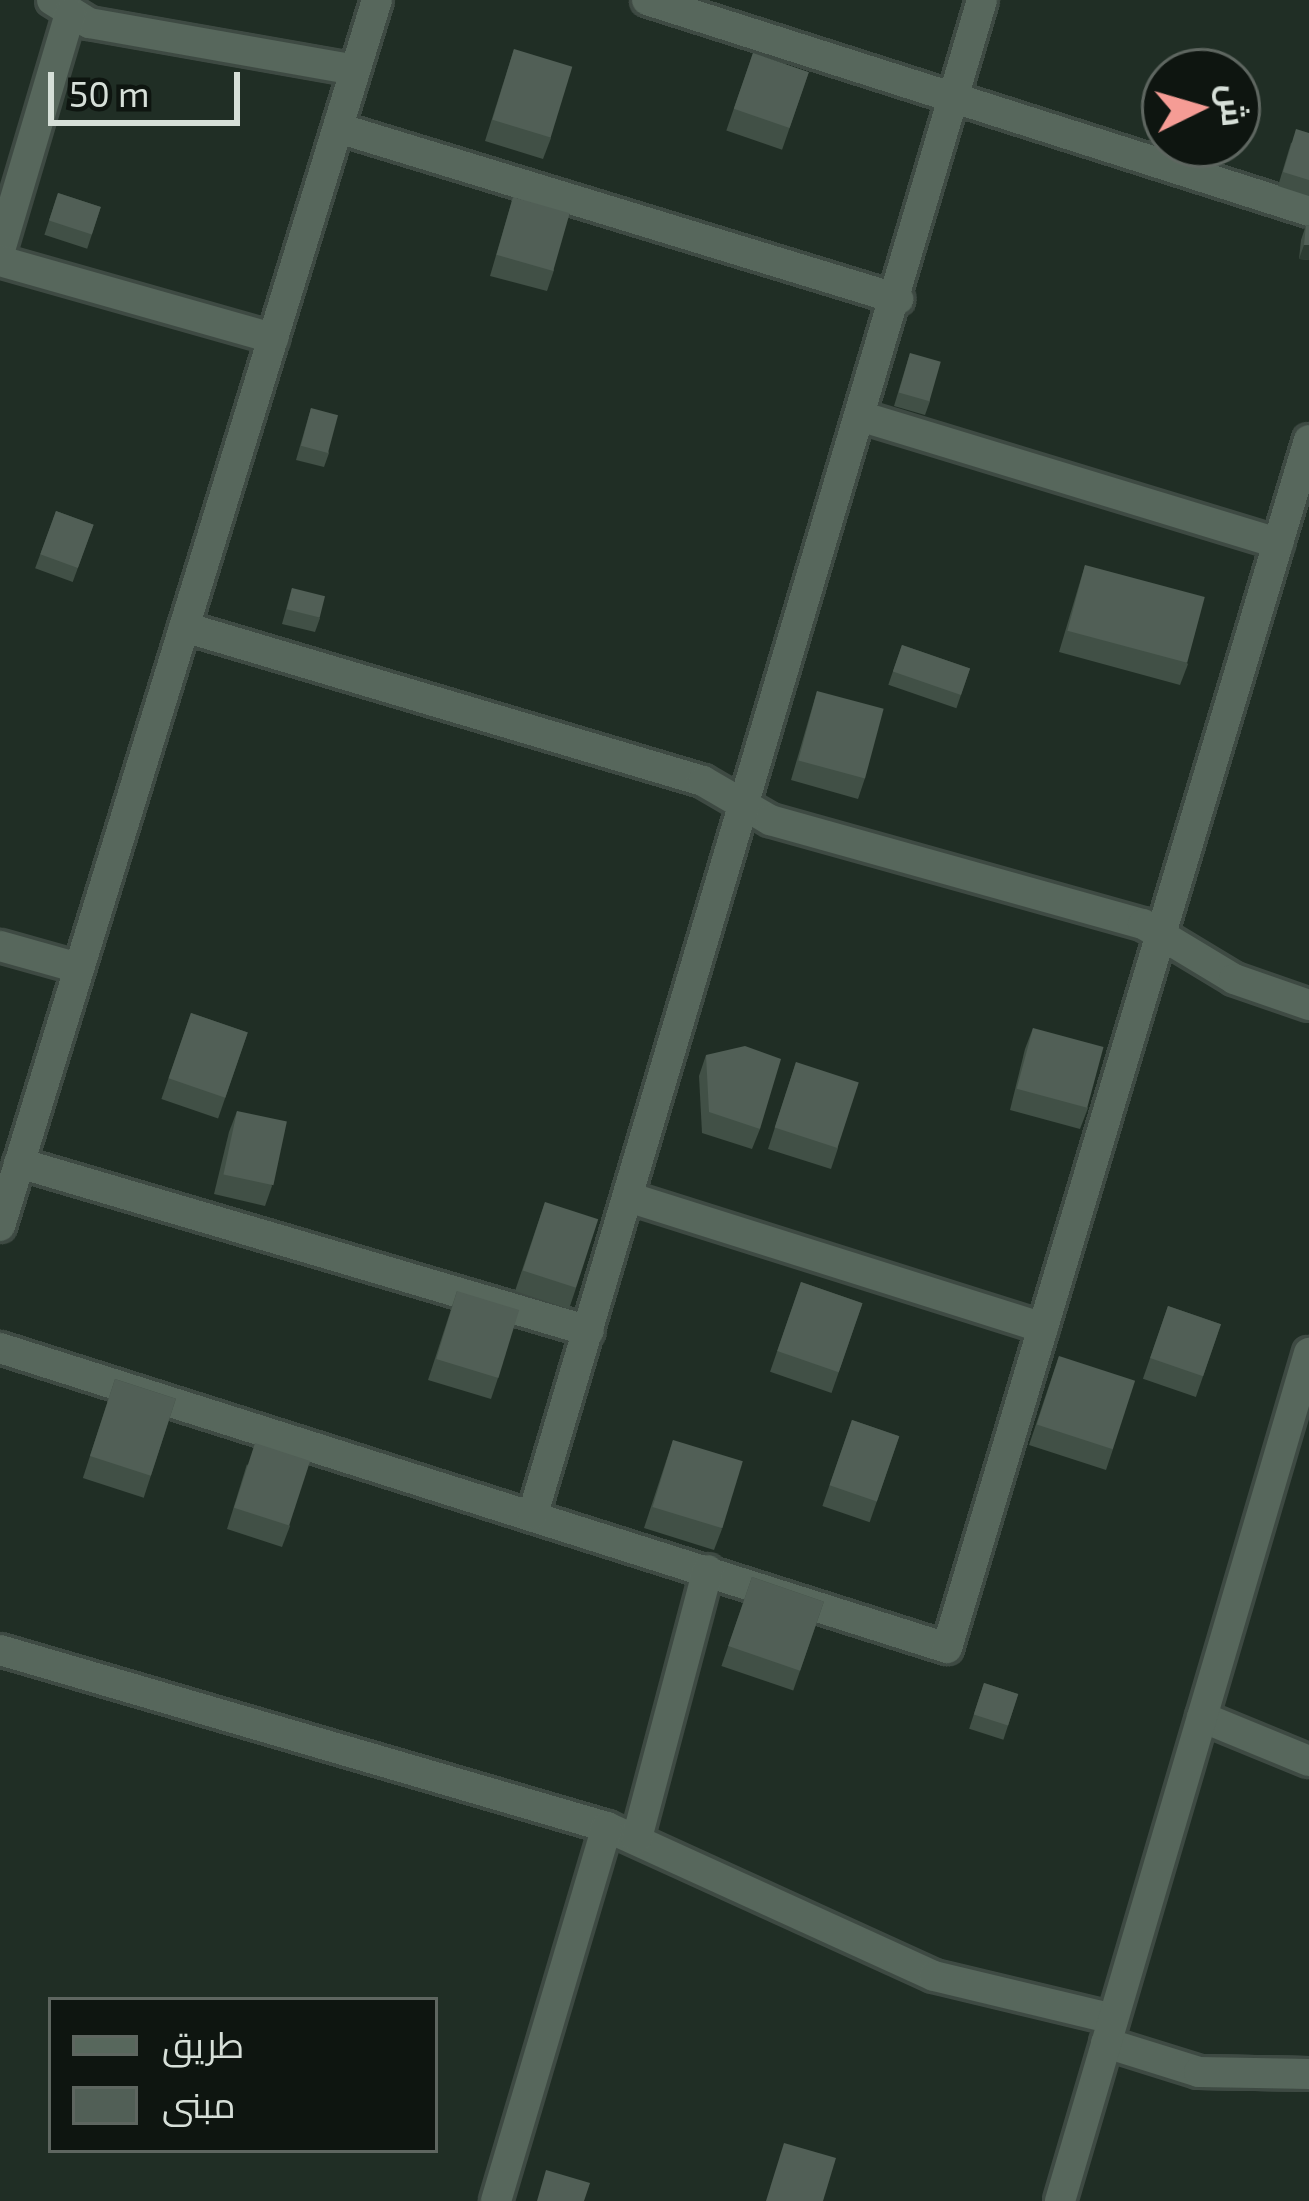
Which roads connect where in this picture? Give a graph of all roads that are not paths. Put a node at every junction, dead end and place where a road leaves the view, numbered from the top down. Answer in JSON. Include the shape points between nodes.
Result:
{"nodes":[{"id":1,"x":377,"y":0,"type":"edge"},
{"id":2,"x":647,"y":0,"type":"edge"},
{"id":3,"x":982,"y":0,"type":"edge"},
{"id":4,"x":61,"y":6,"type":"edge"},
{"id":5,"x":356,"y":70,"type":"junction"},
{"id":6,"x":958,"y":99,"type":"junction"},
{"id":7,"x":338,"y":128,"type":"junction"},
{"id":8,"x":1309,"y":211,"type":"edge"},
{"id":9,"x":0,"y":250,"type":"edge"},
{"id":10,"x":0,"y":261,"type":"edge"},
{"id":11,"x":898,"y":298,"type":"junction"},
{"id":12,"x":273,"y":338,"type":"junction"},
{"id":13,"x":863,"y":417,"type":"junction"},
{"id":14,"x":1309,"y":440,"type":"edge"},
{"id":15,"x":1278,"y":543,"type":"junction"},
{"id":16,"x":184,"y":627,"type":"junction"},
{"id":17,"x":746,"y":806,"type":"junction"},
{"id":18,"x":1161,"y":935,"type":"junction"},
{"id":19,"x":0,"y":946,"type":"edge"},
{"id":20,"x":79,"y":968,"type":"junction"},
{"id":21,"x":1309,"y":1004,"type":"edge"},
{"id":22,"x":19,"y":1163,"type":"junction"},
{"id":23,"x":628,"y":1197,"type":"junction"},
{"id":24,"x":0,"y":1226,"type":"edge"},
{"id":25,"x":1043,"y":1328,"type":"junction"},
{"id":26,"x":589,"y":1331,"type":"junction"},
{"id":27,"x":0,"y":1348,"type":"edge"},
{"id":28,"x":1309,"y":1352,"type":"edge"},
{"id":29,"x":533,"y":1514,"type":"junction"},
{"id":30,"x":708,"y":1570,"type":"junction"},
{"id":31,"x":0,"y":1650,"type":"edge"},
{"id":32,"x":1202,"y":1717,"type":"junction"},
{"id":33,"x":1309,"y":1761,"type":"edge"},
{"id":34,"x":607,"y":1827,"type":"junction"},
{"id":35,"x":637,"y":1838,"type":"junction"},
{"id":36,"x":1110,"y":2031,"type":"junction"},
{"id":37,"x":1309,"y":2074,"type":"edge"},
{"id":38,"x":496,"y":2201,"type":"edge"},
{"id":39,"x":1060,"y":2201,"type":"edge"}],
"edges":[{"from":1,"to":5,"type":"street"},
{"from":2,"to":6,"type":"street"},
{"from":3,"to":6,"type":"street"},
{"from":4,"to":5,"type":"street"},
{"from":4,"to":9,"type":"street"},
{"from":5,"to":7,"type":"street"},
{"from":6,"to":8,"type":"street"},
{"from":6,"to":11,"type":"street"},
{"from":7,"to":11,"type":"street"},
{"from":7,"to":12,"type":"street"},
{"from":10,"to":12,"type":"street"},
{"from":11,"to":13,"type":"street"},
{"from":12,"to":16,"type":"street"},
{"from":13,"to":15,"type":"street"},
{"from":13,"to":17,"type":"street"},
{"from":14,"to":15,"type":"street"},
{"from":15,"to":18,"type":"street"},
{"from":16,"to":17,"type":"street","via":[[703,782]]},
{"from":16,"to":20,"type":"street"},
{"from":17,"to":18,"type":"street"},
{"from":17,"to":23,"type":"street"},
{"from":18,"to":21,"type":"street","via":[[1234,979]]},
{"from":18,"to":25,"type":"street"},
{"from":19,"to":20,"type":"street"},
{"from":20,"to":22,"type":"street"},
{"from":22,"to":24,"type":"street"},
{"from":22,"to":26,"type":"street"},
{"from":23,"to":25,"type":"street"},
{"from":23,"to":26,"type":"street"},
{"from":25,"to":30,"type":"street","via":[[947,1648]]},
{"from":26,"to":29,"type":"street"},
{"from":27,"to":29,"type":"street"},
{"from":28,"to":32,"type":"street"},
{"from":29,"to":30,"type":"street"},
{"from":30,"to":35,"type":"street"},
{"from":31,"to":34,"type":"street"},
{"from":32,"to":33,"type":"street"},
{"from":32,"to":36,"type":"street"},
{"from":34,"to":35,"type":"street"},
{"from":34,"to":38,"type":"street"},
{"from":35,"to":36,"type":"street","via":[[934,1976]]},
{"from":36,"to":37,"type":"street","via":[[1198,2072]]},
{"from":36,"to":39,"type":"street"}]}
